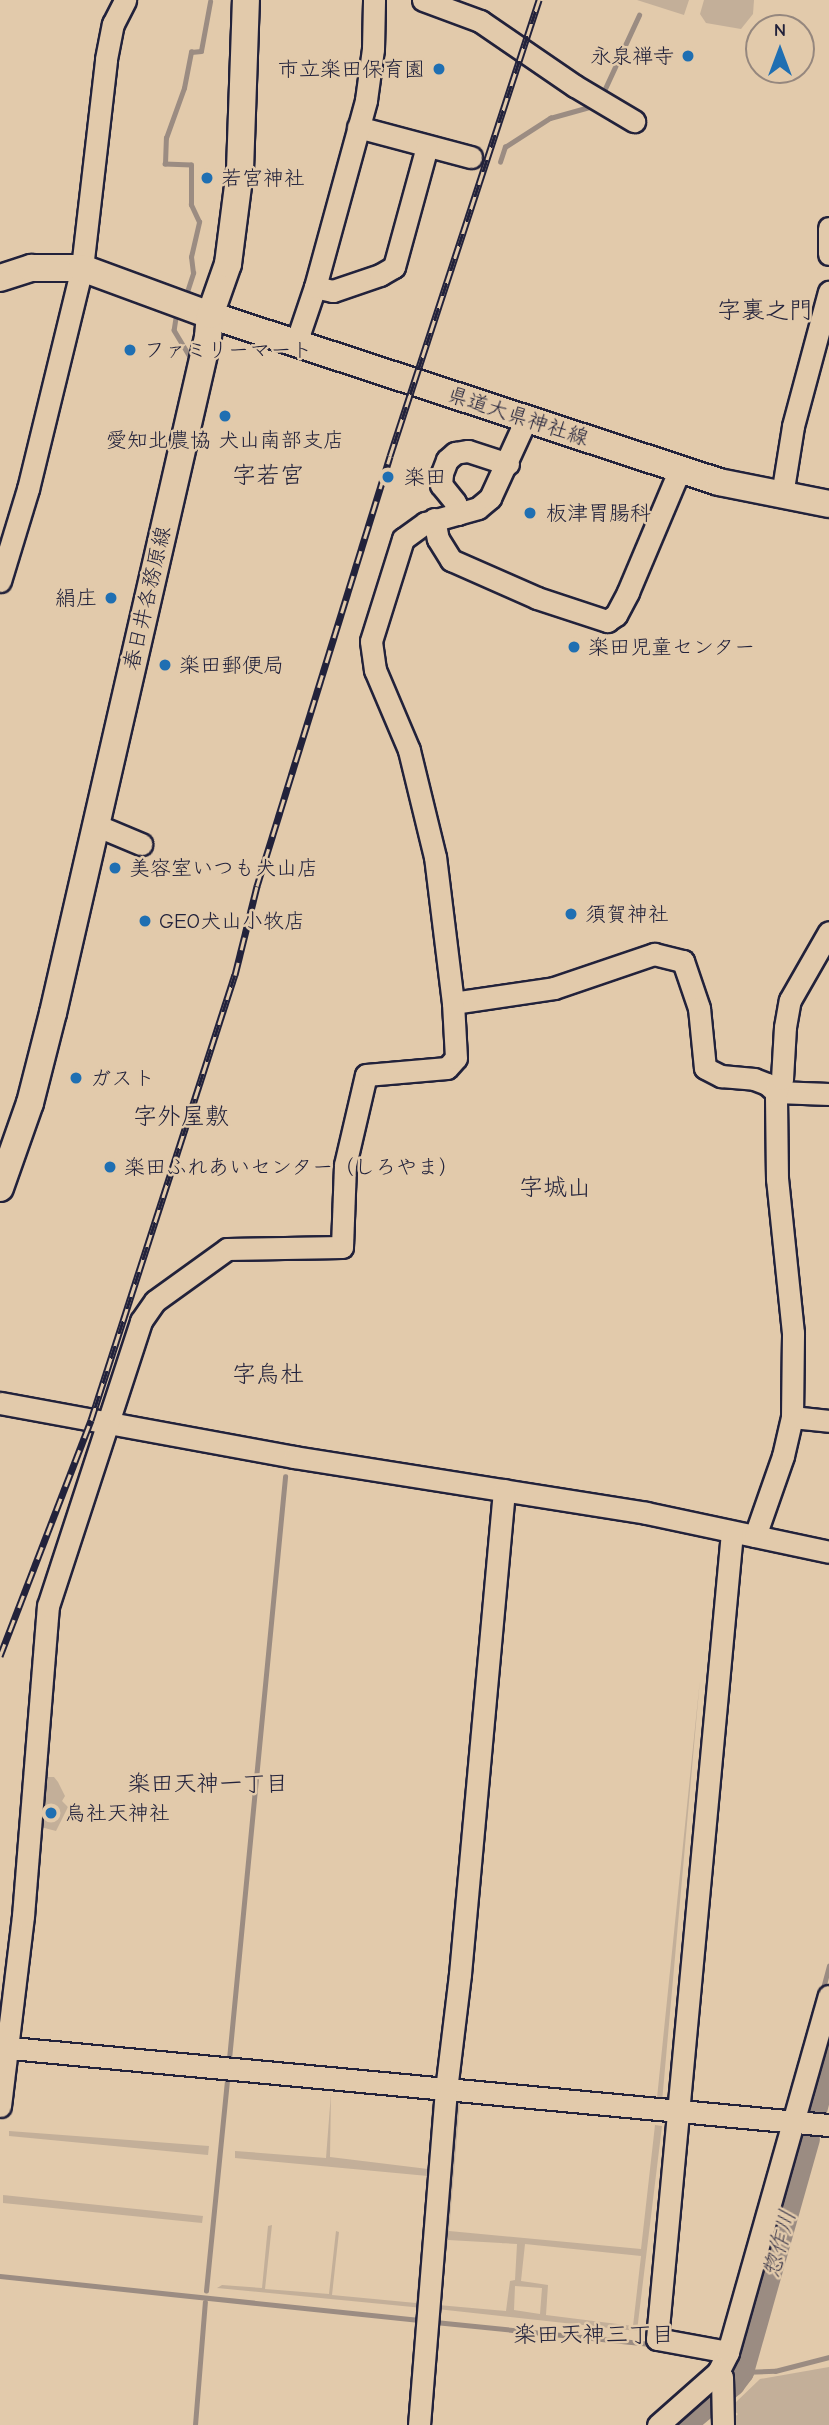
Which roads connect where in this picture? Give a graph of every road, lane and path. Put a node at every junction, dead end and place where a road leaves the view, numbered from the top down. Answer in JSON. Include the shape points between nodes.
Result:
{"nodes":[{"id":1,"x":124,"y":0,"type":"edge"},
{"id":2,"x":246,"y":0,"type":"edge"},
{"id":3,"x":374,"y":0,"type":"edge"},
{"id":4,"x":422,"y":0,"type":"edge"},
{"id":5,"x":634,"y":121,"type":"dead end"},
{"id":6,"x":358,"y":127,"type":"junction"},
{"id":7,"x":427,"y":146,"type":"junction"},
{"id":8,"x":471,"y":157,"type":"dead end"},
{"id":9,"x":829,"y":228,"type":"edge"},
{"id":10,"x":829,"y":254,"type":"edge"},
{"id":11,"x":82,"y":268,"type":"junction"},
{"id":12,"x":0,"y":278,"type":"edge"},
{"id":13,"x":315,"y":287,"type":"junction"},
{"id":14,"x":829,"y":292,"type":"edge"},
{"id":15,"x":210,"y":316,"type":"junction"},
{"id":16,"x":296,"y":343,"type":"junction"},
{"id":17,"x":527,"y":417,"type":"junction"},
{"id":18,"x":508,"y":464,"type":"junction"},
{"id":19,"x":680,"y":469,"type":"junction"},
{"id":20,"x":782,"y":495,"type":"junction"},
{"id":21,"x":829,"y":505,"type":"edge"},
{"id":22,"x":458,"y":514,"type":"junction"},
{"id":23,"x":434,"y":519,"type":"junction"},
{"id":24,"x":0,"y":581,"type":"edge"},
{"id":25,"x":98,"y":826,"type":"junction"},
{"id":26,"x":141,"y":844,"type":"dead end"},
{"id":27,"x":829,"y":933,"type":"edge"},
{"id":28,"x":453,"y":1003,"type":"junction"},
{"id":29,"x":776,"y":1091,"type":"junction"},
{"id":30,"x":829,"y":1094,"type":"edge"},
{"id":31,"x":0,"y":1188,"type":"edge"},
{"id":32,"x":0,"y":1404,"type":"edge"},
{"id":33,"x":792,"y":1417,"type":"junction"},
{"id":34,"x":829,"y":1421,"type":"edge"},
{"id":35,"x":106,"y":1422,"type":"junction"},
{"id":36,"x":504,"y":1490,"type":"junction"},
{"id":37,"x":733,"y":1532,"type":"junction"},
{"id":38,"x":755,"y":1536,"type":"junction"},
{"id":39,"x":829,"y":1552,"type":"edge"},
{"id":40,"x":829,"y":1996,"type":"edge"},
{"id":41,"x":3,"y":2047,"type":"edge"},
{"id":42,"x":446,"y":2090,"type":"junction"},
{"id":43,"x":0,"y":2106,"type":"edge"},
{"id":44,"x":677,"y":2110,"type":"junction"},
{"id":45,"x":794,"y":2123,"type":"junction"},
{"id":46,"x":827,"y":2125,"type":"edge"},
{"id":47,"x":728,"y":2352,"type":"junction"},
{"id":48,"x":718,"y":2372,"type":"junction"},
{"id":49,"x":724,"y":2416,"type":"edge"},
{"id":50,"x":419,"y":2425,"type":"edge"},
{"id":51,"x":658,"y":2425,"type":"edge"}],
"edges":[{"from":1,"to":11,"type":"street","via":[[113,24],[106,59]]},
{"from":2,"to":15,"type":"main road","name":"春日井各務原線","via":[[240,170],[228,264]]},
{"from":3,"to":6,"type":"street","via":[[373,49]]},
{"from":4,"to":5,"type":"street","via":[[480,21]]},
{"from":6,"to":7,"type":"street"},
{"from":6,"to":13,"type":"street"},
{"from":7,"to":8,"type":"street"},
{"from":7,"to":13,"type":"street","via":[[394,267],[333,291]]},
{"from":9,"to":10,"type":"street"},
{"from":11,"to":12,"type":"main road","via":[[32,268]]},
{"from":11,"to":15,"type":"main road","name":"県道大県神社線"},
{"from":11,"to":24,"type":"street","via":[[28,489]]},
{"from":13,"to":16,"type":"street"},
{"from":14,"to":20,"type":"street","via":[[796,414]]},
{"from":15,"to":16,"type":"main road","name":"県道大県神社線"},
{"from":15,"to":25,"type":"main road","name":"春日井各務原線"},
{"from":16,"to":17,"type":"main road","name":"県道大県神社線"},
{"from":17,"to":18,"type":"street"},
{"from":17,"to":19,"type":"main road","name":"県道大県神社線"},
{"from":18,"to":22,"type":"street","via":[[490,498],[478,508]]},
{"from":18,"to":22,"type":"street","via":[[474,451],[455,453],[447,460],[441,485]]},
{"from":19,"to":20,"type":"main road","name":"県道大県神社線"},
{"from":19,"to":23,"type":"street","via":[[628,592],[616,615],[607,621],[537,598],[451,559],[438,539]]},
{"from":20,"to":21,"type":"main road","name":"県道大県神社線"},
{"from":22,"to":23,"type":"street"},
{"from":23,"to":28,"type":"street","via":[[402,539],[370,653],[409,750],[422,796],[435,857]]},
{"from":25,"to":26,"type":"street"},
{"from":25,"to":31,"type":"main road","name":"春日井各務原線","via":[[30,1103]]},
{"from":27,"to":29,"type":"street","via":[[790,1000],[782,1079]]},
{"from":28,"to":29,"type":"street","via":[[555,988],[654,954],[682,961],[699,1007],[705,1068],[721,1076],[754,1079]]},
{"from":28,"to":35,"type":"street","via":[[456,1058],[447,1068],[366,1075],[345,1165],[342,1247],[235,1247],[217,1253],[147,1310]]},
{"from":29,"to":30,"type":"street"},
{"from":29,"to":33,"type":"street","via":[[777,1179],[793,1333]]},
{"from":32,"to":35,"type":"street"},
{"from":33,"to":34,"type":"street"},
{"from":33,"to":38,"type":"street"},
{"from":35,"to":36,"type":"street"},
{"from":35,"to":41,"type":"street","via":[[48,1606],[23,1916]]},
{"from":36,"to":37,"type":"street"},
{"from":36,"to":42,"type":"street"},
{"from":37,"to":38,"type":"street"},
{"from":37,"to":44,"type":"street"},
{"from":38,"to":39,"type":"street"},
{"from":40,"to":45,"type":"street"},
{"from":41,"to":42,"type":"street"},
{"from":41,"to":43,"type":"street"},
{"from":42,"to":44,"type":"street"},
{"from":42,"to":50,"type":"street"},
{"from":44,"to":45,"type":"street"},
{"from":44,"to":47,"type":"street","via":[[657,2339]]},
{"from":45,"to":46,"type":"street"},
{"from":45,"to":47,"type":"street"},
{"from":47,"to":48,"type":"street"},
{"from":48,"to":49,"type":"street"},
{"from":48,"to":51,"type":"street"}]}
